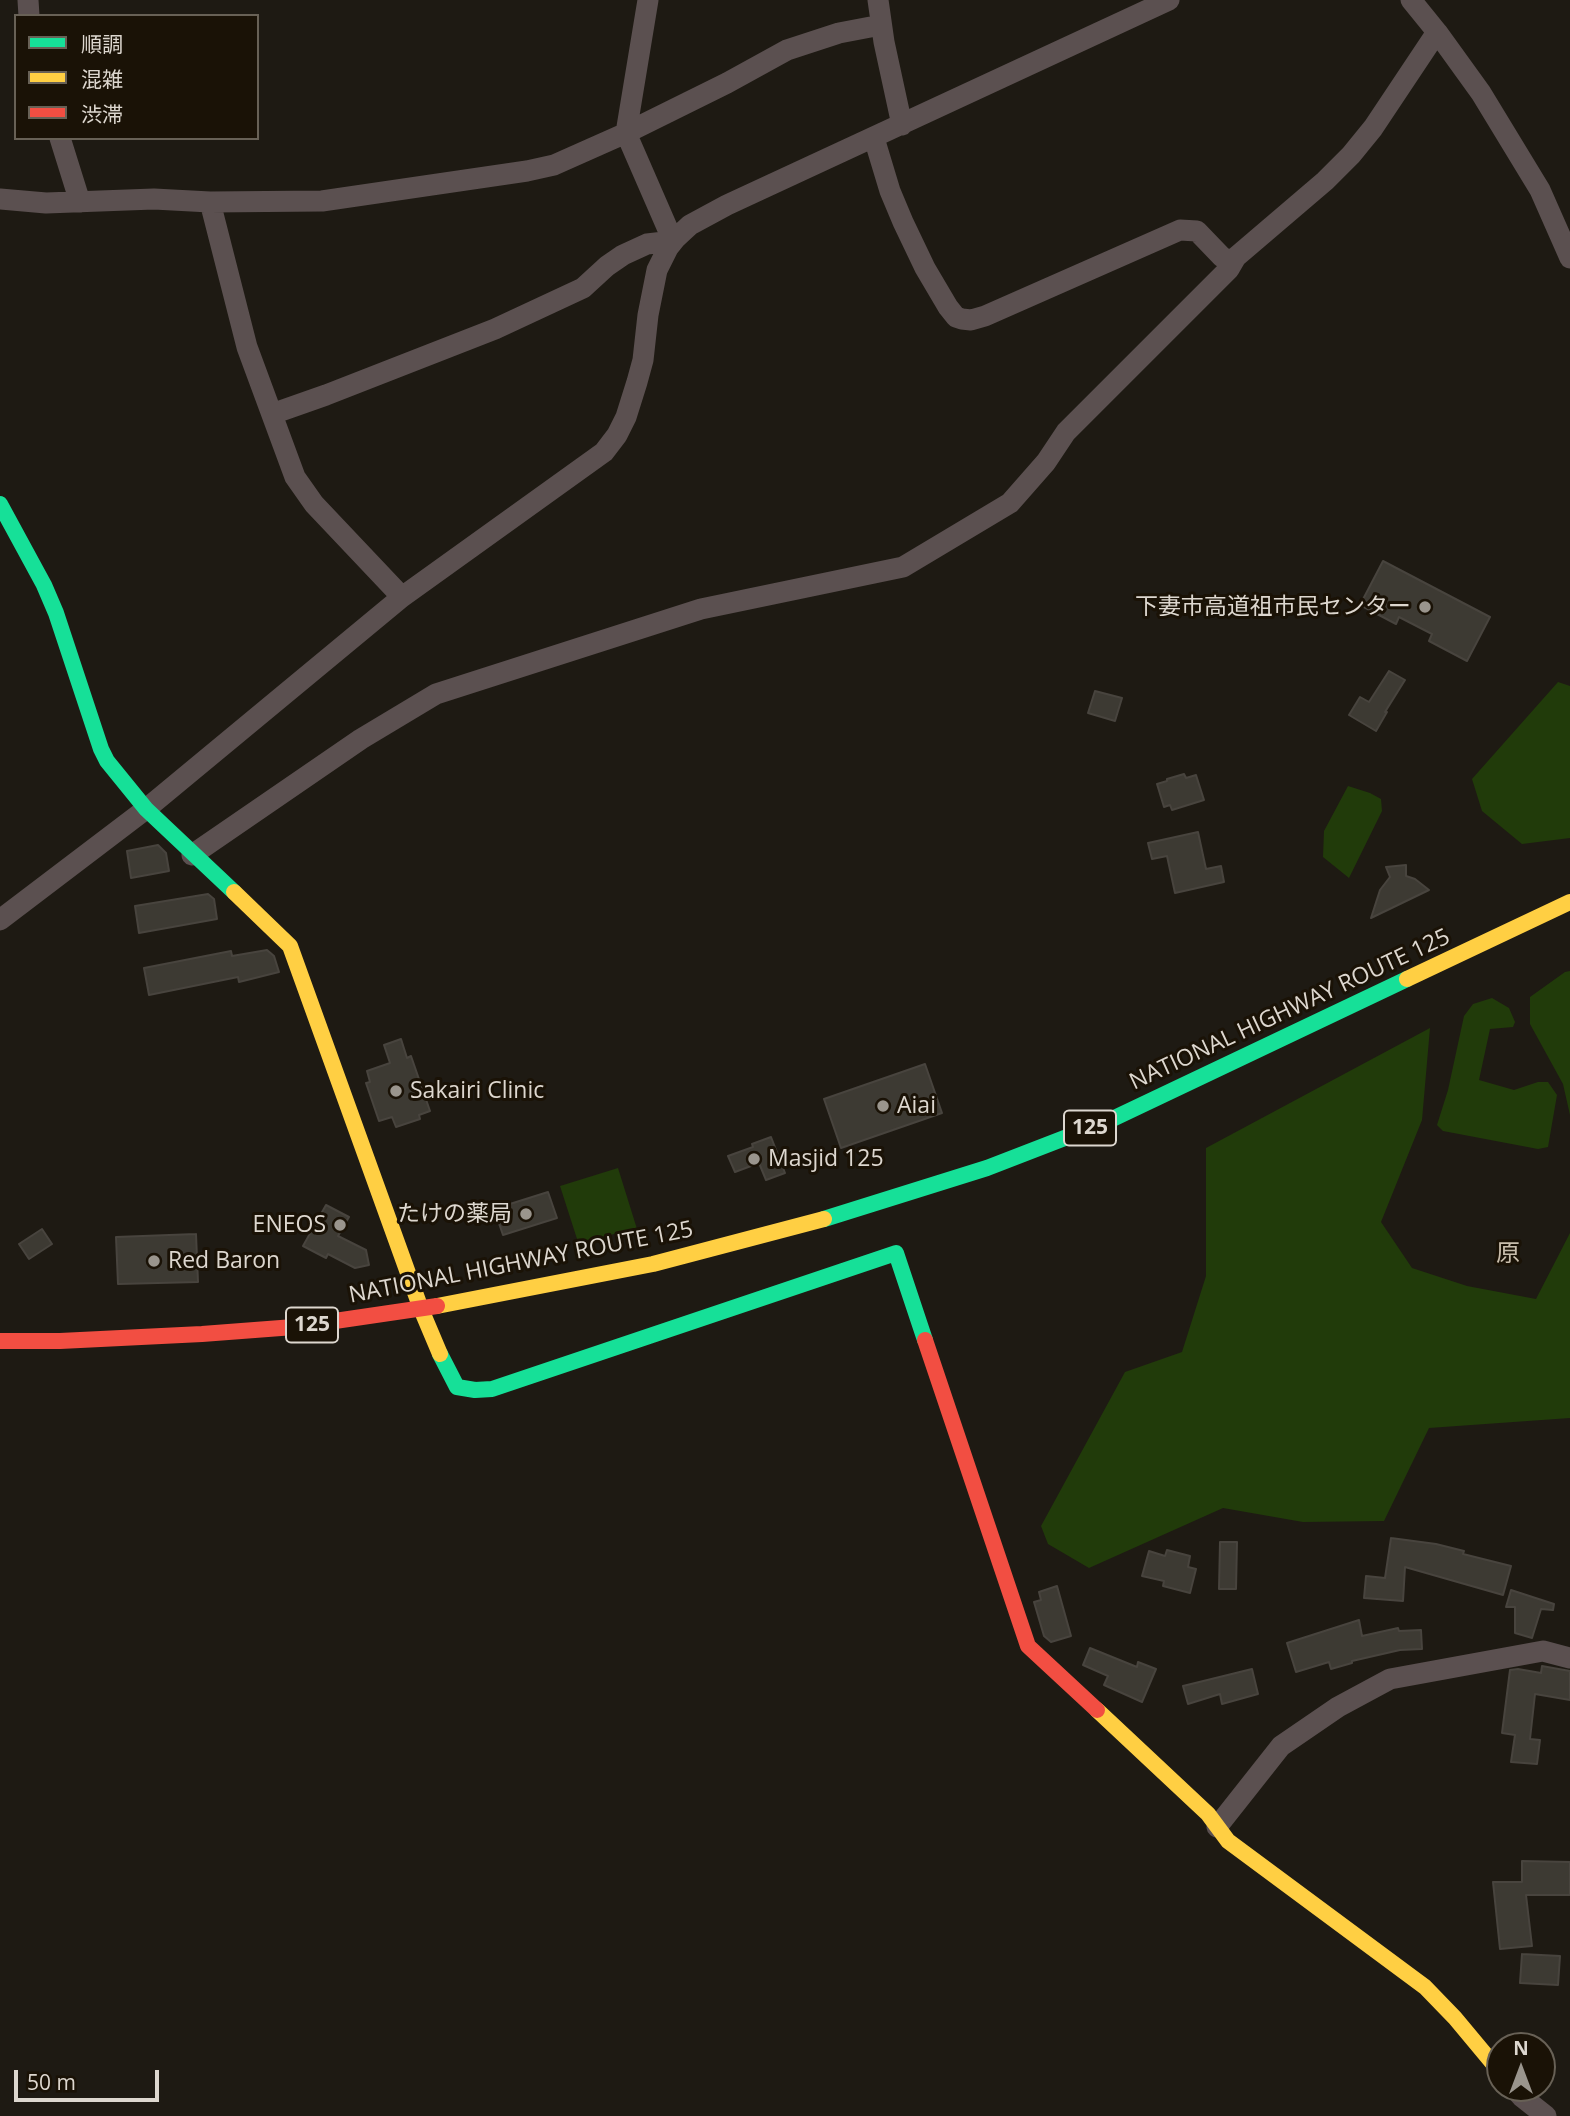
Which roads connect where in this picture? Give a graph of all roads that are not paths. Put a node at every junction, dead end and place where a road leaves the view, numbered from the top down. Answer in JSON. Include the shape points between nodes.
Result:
{"nodes":[{"id":1,"x":648,"y":0,"type":"edge"},
{"id":2,"x":878,"y":0,"type":"edge"},
{"id":3,"x":1169,"y":0,"type":"edge"},
{"id":4,"x":1411,"y":0,"type":"edge"},
{"id":5,"x":881,"y":25,"type":"junction"},
{"id":6,"x":1437,"y":32,"type":"junction"},
{"id":7,"x":902,"y":125,"type":"junction"},
{"id":8,"x":626,"y":133,"type":"junction"},
{"id":9,"x":874,"y":138,"type":"junction"},
{"id":10,"x":61,"y":140,"type":"edge"},
{"id":11,"x":0,"y":199,"type":"edge"},
{"id":12,"x":80,"y":202,"type":"junction"},
{"id":13,"x":210,"y":202,"type":"junction"},
{"id":14,"x":673,"y":241,"type":"junction"},
{"id":15,"x":1570,"y":258,"type":"edge"},
{"id":16,"x":1233,"y":262,"type":"junction"},
{"id":17,"x":272,"y":414,"type":"junction"},
{"id":18,"x":0,"y":504,"type":"edge"},
{"id":19,"x":402,"y":597,"type":"junction"},
{"id":20,"x":146,"y":808,"type":"junction"},
{"id":21,"x":192,"y":855,"type":"junction"},
{"id":22,"x":1570,"y":902,"type":"edge"},
{"id":23,"x":0,"y":920,"type":"edge"},
{"id":24,"x":421,"y":1309,"type":"junction"},
{"id":25,"x":0,"y":1341,"type":"edge"},
{"id":26,"x":1570,"y":1658,"type":"edge"},
{"id":27,"x":1217,"y":1827,"type":"junction"},
{"id":28,"x":1486,"y":2055,"type":"edge"},
{"id":29,"x":1527,"y":2102,"type":"edge"},
{"id":30,"x":1546,"y":2116,"type":"edge"}],
"edges":[{"from":1,"to":8,"type":"street"},
{"from":2,"to":5,"type":"street"},
{"from":3,"to":7,"type":"street"},
{"from":4,"to":6,"type":"street"},
{"from":5,"to":7,"type":"street"},
{"from":5,"to":8,"type":"street","via":[[787,50]]},
{"from":6,"to":15,"type":"street","via":[[1481,93],[1540,190]]},
{"from":6,"to":16,"type":"street","via":[[1351,155]]},
{"from":7,"to":9,"type":"street"},
{"from":8,"to":13,"type":"street","via":[[554,165],[504,175],[323,201]]},
{"from":8,"to":14,"type":"street"},
{"from":9,"to":14,"type":"street","via":[[727,205],[690,225]]},
{"from":9,"to":16,"type":"street","via":[[890,191],[920,256],[948,307],[962,320],[985,316],[1180,230],[1197,231]]},
{"from":10,"to":12,"type":"street"},
{"from":11,"to":12,"type":"street"},
{"from":12,"to":13,"type":"street"},
{"from":13,"to":17,"type":"street","via":[[247,346]]},
{"from":14,"to":17,"type":"street","via":[[647,244],[622,255],[583,288],[495,330]]},
{"from":14,"to":19,"type":"street","via":[[657,270],[643,360],[626,416],[610,446]]},
{"from":16,"to":21,"type":"street","via":[[1066,432],[1010,503],[903,567],[701,609],[436,694],[361,739]]},
{"from":17,"to":19,"type":"street","via":[[302,490]]},
{"from":18,"to":20,"type":"main road","via":[[56,612],[101,749]]},
{"from":19,"to":20,"type":"street"},
{"from":20,"to":21,"type":"main road"},
{"from":20,"to":23,"type":"street"},
{"from":21,"to":24,"type":"main road","via":[[290,946]]},
{"from":22,"to":24,"type":"main road","name":"NATIONAL HIGHWAY ROUTE 125","number":"125","via":[[1106,1122],[987,1168],[848,1213],[691,1255]]},
{"from":24,"to":25,"type":"main road","name":"NATIONAL HIGHWAY ROUTE 125","number":"125","via":[[294,1327],[60,1342]]},
{"from":24,"to":27,"type":"main road","via":[[457,1387],[492,1389],[896,1254],[1028,1646]]},
{"from":26,"to":27,"type":"street","via":[[1543,1651],[1390,1679],[1281,1746]]},
{"from":27,"to":28,"type":"main road","via":[[1228,1841],[1425,1987]]},
{"from":29,"to":30,"type":"street"}]}
